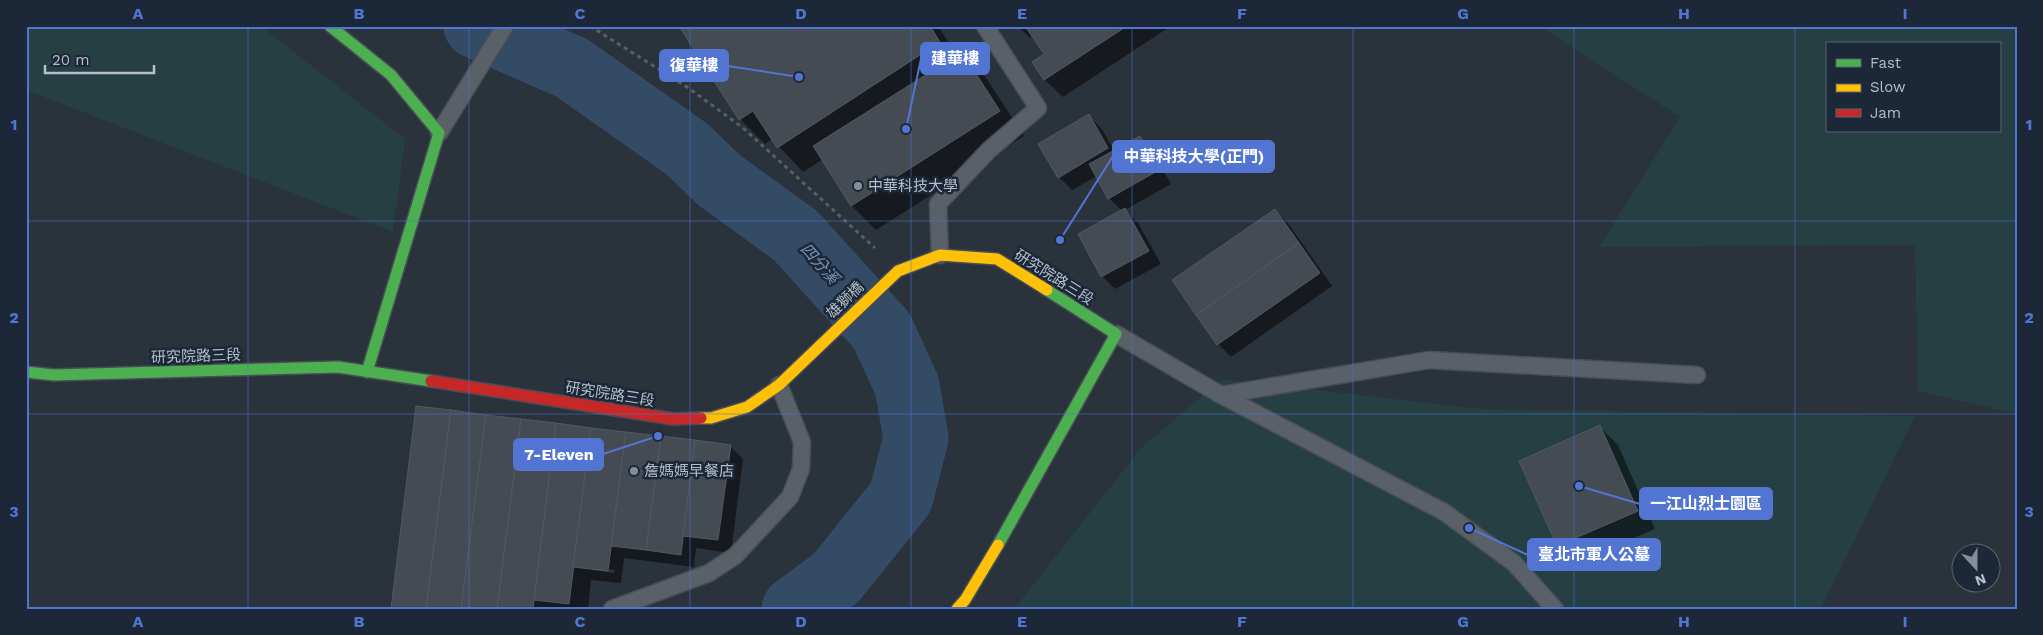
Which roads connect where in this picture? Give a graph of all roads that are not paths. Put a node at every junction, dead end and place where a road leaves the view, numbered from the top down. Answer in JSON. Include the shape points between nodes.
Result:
{"nodes":[{"id":1,"x":330,"y":26,"type":"edge"},
{"id":2,"x":505,"y":26,"type":"edge"},
{"id":3,"x":985,"y":26,"type":"edge"},
{"id":4,"x":439,"y":133,"type":"junction"},
{"id":5,"x":940,"y":255,"type":"junction"},
{"id":6,"x":888,"y":280,"type":"joint"},
{"id":7,"x":1116,"y":334,"type":"junction"},
{"id":8,"x":824,"y":342,"type":"joint"},
{"id":9,"x":26,"y":372,"type":"edge"},
{"id":10,"x":367,"y":372,"type":"junction"},
{"id":11,"x":1697,"y":375,"type":"dead end"},
{"id":12,"x":779,"y":386,"type":"junction"},
{"id":13,"x":1221,"y":395,"type":"junction"},
{"id":14,"x":612,"y":609,"type":"edge"},
{"id":15,"x":958,"y":609,"type":"edge"},
{"id":16,"x":1555,"y":609,"type":"edge"}],
"edges":[{"from":1,"to":4,"type":"street","via":[[391,75]]},
{"from":2,"to":4,"type":"lane"},
{"from":3,"to":5,"type":"lane","via":[[1038,108],[989,150],[938,204]]},
{"from":4,"to":10,"type":"street"},
{"from":5,"to":6,"type":"street","name":"研究院路三段","via":[[898,271]]},
{"from":5,"to":7,"type":"street","name":"研究院路三段","via":[[997,259]]},
{"from":6,"to":8,"type":"street","name":"雄獅橋"},
{"from":7,"to":13,"type":"lane"},
{"from":7,"to":15,"type":"street","via":[[1024,502]]},
{"from":8,"to":12,"type":"street","name":"研究院路三段"},
{"from":9,"to":10,"type":"street","name":"研究院路三段","via":[[54,375],[338,367]]},
{"from":10,"to":12,"type":"street","name":"研究院路三段","via":[[673,419],[711,418],[747,407]]},
{"from":11,"to":13,"type":"lane","via":[[1429,360]]},
{"from":12,"to":14,"type":"lane","via":[[802,442],[802,469],[790,497],[735,556],[722,565],[709,573]]},
{"from":13,"to":16,"type":"lane","via":[[1444,512],[1514,562]]}]}
